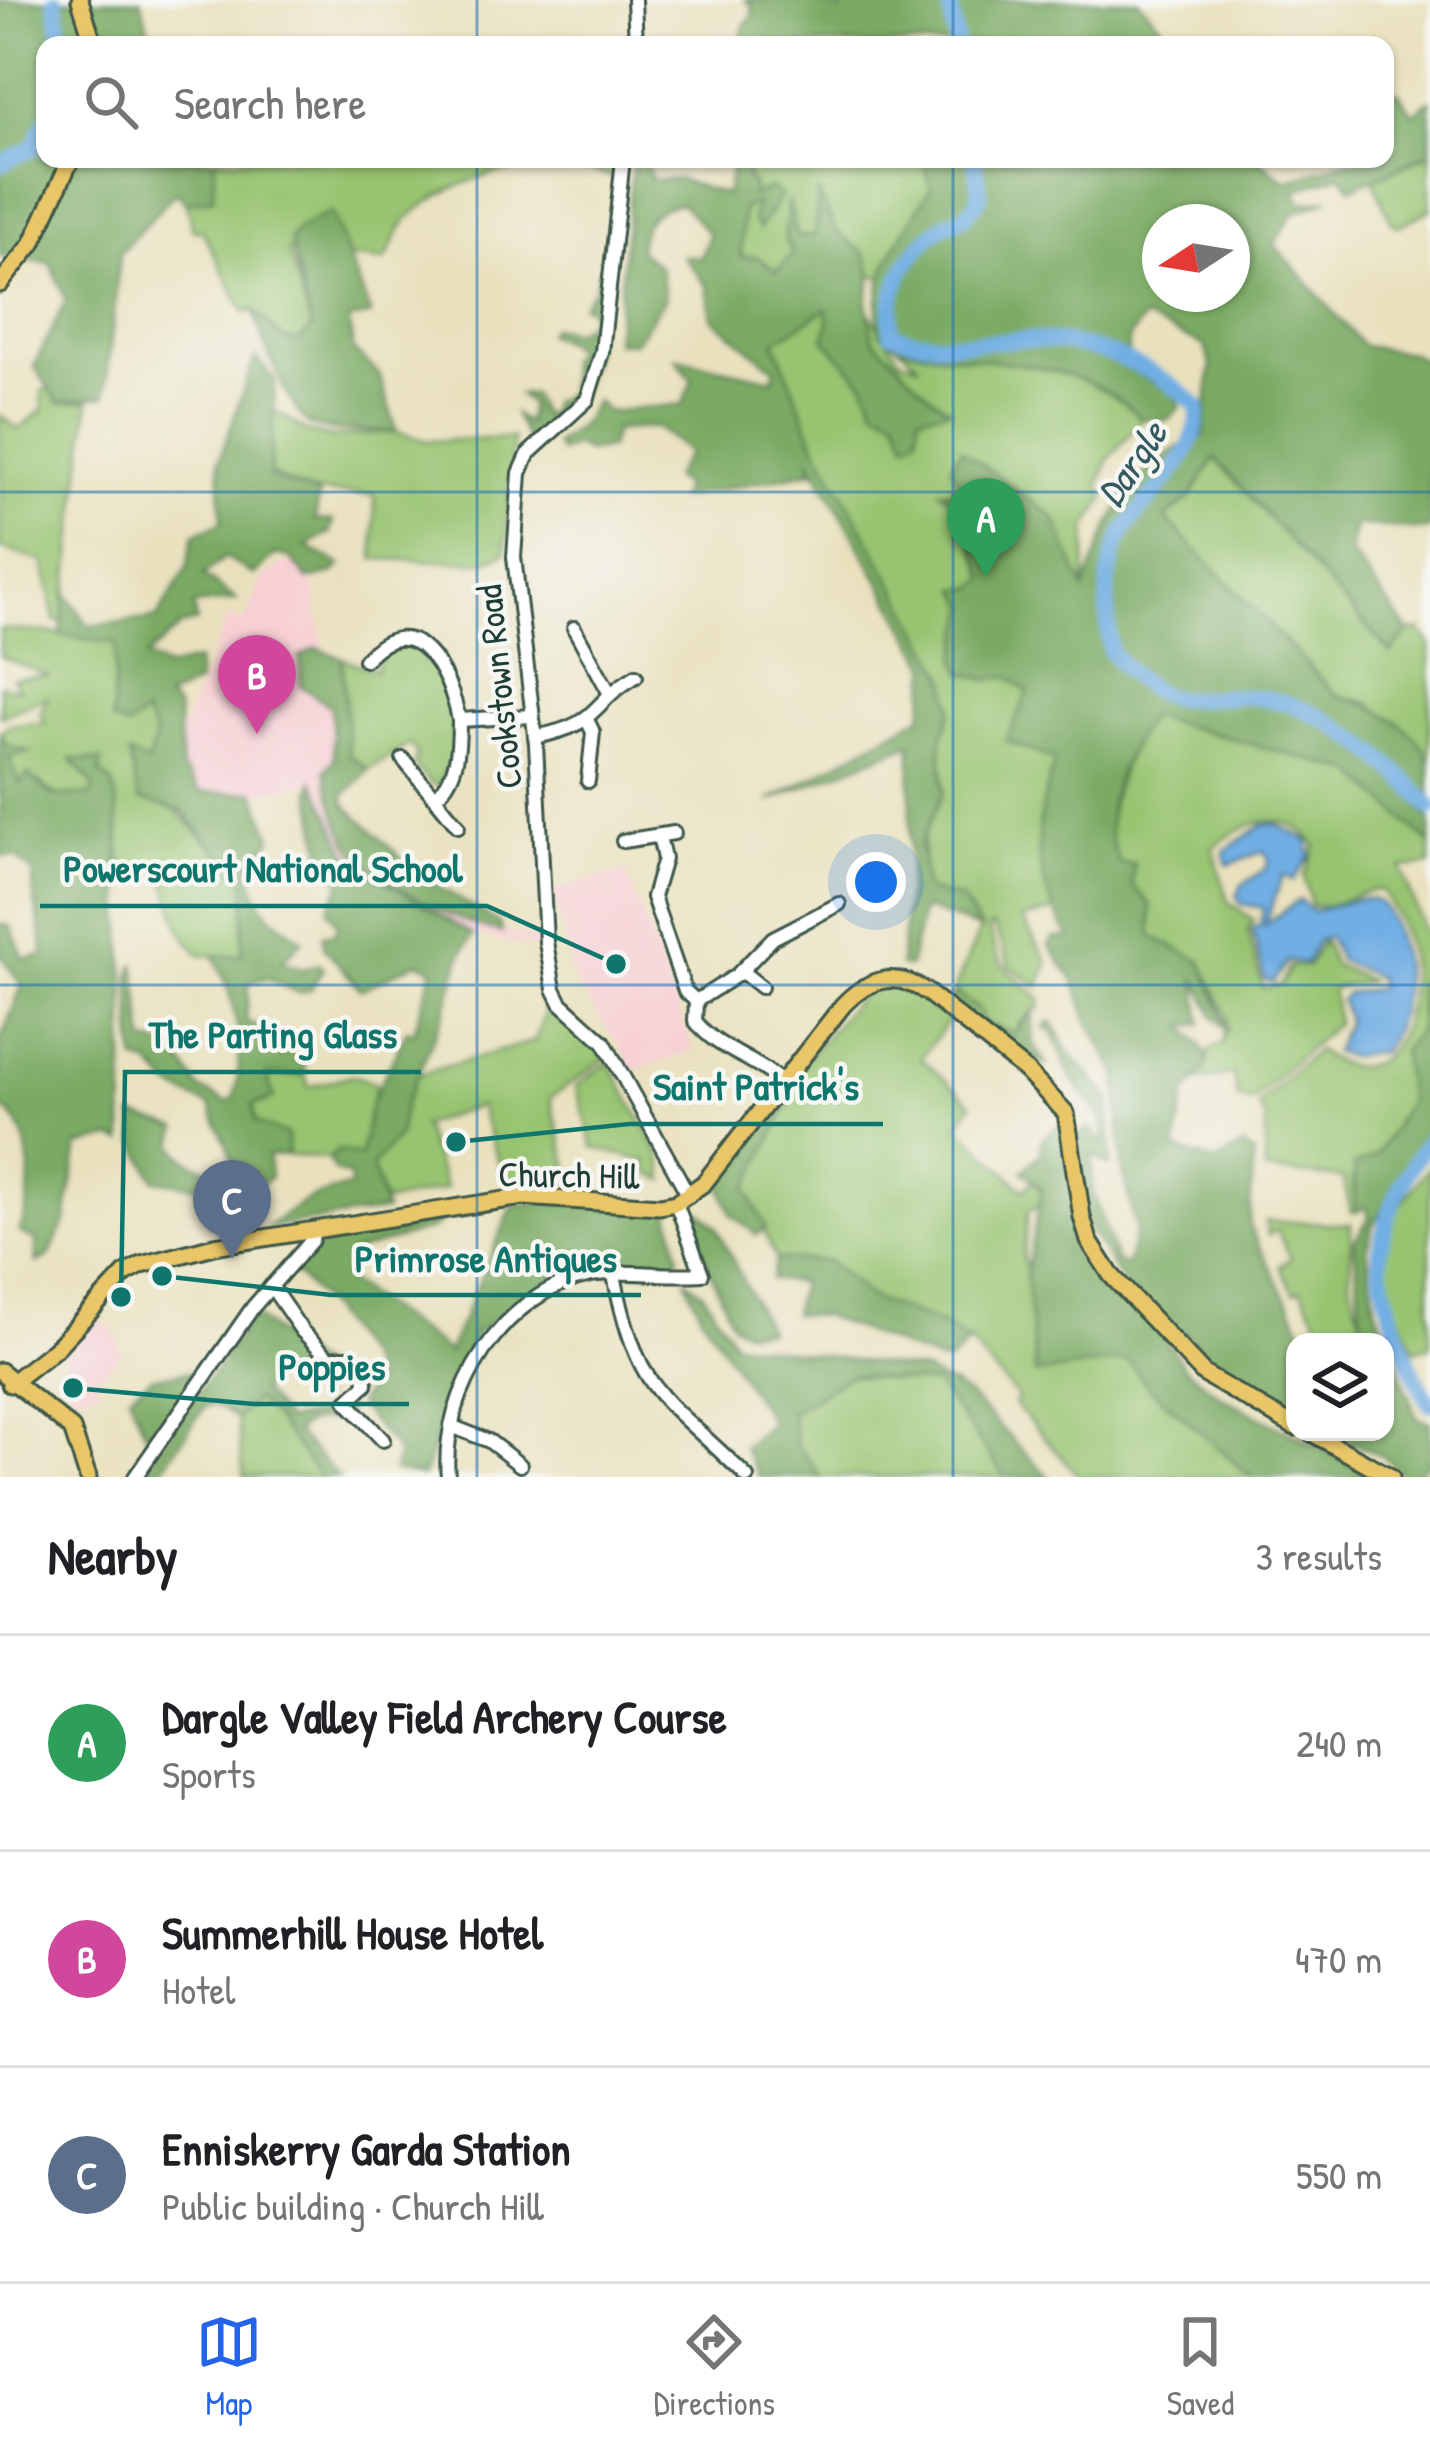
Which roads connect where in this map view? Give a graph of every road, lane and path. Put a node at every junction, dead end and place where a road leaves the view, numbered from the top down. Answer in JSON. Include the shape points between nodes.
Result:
{"nodes":[{"id":1,"x":80,"y":0,"type":"edge"},
{"id":2,"x":634,"y":0,"type":"edge"},
{"id":3,"x":91,"y":36,"type":"edge"},
{"id":4,"x":636,"y":36,"type":"edge"},
{"id":5,"x":67,"y":168,"type":"edge"},
{"id":6,"x":622,"y":168,"type":"edge"},
{"id":7,"x":0,"y":284,"type":"edge"},
{"id":8,"x":574,"y":628,"type":"dead end"},
{"id":9,"x":365,"y":660,"type":"dead end"},
{"id":10,"x":636,"y":676,"type":"dead end"},
{"id":11,"x":609,"y":692,"type":"junction"},
{"id":12,"x":532,"y":716,"type":"junction"},
{"id":13,"x":459,"y":720,"type":"junction"},
{"id":14,"x":588,"y":722,"type":"junction"},
{"id":15,"x":535,"y":736,"type":"junction"},
{"id":16,"x":403,"y":759,"type":"dead end"},
{"id":17,"x":575,"y":760,"type":"dead end"},
{"id":18,"x":591,"y":764,"type":"junction"},
{"id":19,"x":588,"y":781,"type":"dead end"},
{"id":20,"x":435,"y":797,"type":"junction"},
{"id":21,"x":458,"y":826,"type":"dead end"},
{"id":22,"x":623,"y":841,"type":"dead end"},
{"id":23,"x":839,"y":904,"type":"dead end"},
{"id":24,"x":741,"y":971,"type":"junction"},
{"id":25,"x":761,"y":988,"type":"dead end"},
{"id":26,"x":696,"y":1001,"type":"junction"},
{"id":27,"x":780,"y":1081,"type":"junction"},
{"id":28,"x":683,"y":1199,"type":"junction"},
{"id":29,"x":314,"y":1229,"type":"junction"},
{"id":30,"x":691,"y":1245,"type":"junction"},
{"id":31,"x":614,"y":1275,"type":"junction"},
{"id":32,"x":671,"y":1276,"type":"junction"},
{"id":33,"x":271,"y":1286,"type":"junction"},
{"id":34,"x":6,"y":1378,"type":"edge"},
{"id":35,"x":1286,"y":1422,"type":"edge"},
{"id":36,"x":451,"y":1426,"type":"junction"},
{"id":37,"x":383,"y":1440,"type":"dead end"},
{"id":38,"x":1326,"y":1441,"type":"edge"},
{"id":39,"x":520,"y":1465,"type":"dead end"},
{"id":40,"x":88,"y":1477,"type":"edge"},
{"id":41,"x":135,"y":1477,"type":"edge"},
{"id":42,"x":448,"y":1477,"type":"edge"},
{"id":43,"x":747,"y":1477,"type":"edge"},
{"id":44,"x":1390,"y":1477,"type":"edge"}],
"edges":[{"from":1,"to":3,"type":"main road"},
{"from":2,"to":4,"type":"street"},
{"from":5,"to":7,"type":"main road","via":[[32,244]]},
{"from":6,"to":12,"type":"street","name":"Cookstown Road","via":[[602,352],[587,400],[529,453],[520,473],[514,557]]},
{"from":8,"to":11,"type":"street"},
{"from":9,"to":13,"type":"street","via":[[396,639],[422,647],[442,663]]},
{"from":10,"to":11,"type":"street"},
{"from":11,"to":14,"type":"street"},
{"from":12,"to":13,"type":"street"},
{"from":12,"to":15,"type":"street","name":"Cookstown Road"},
{"from":13,"to":20,"type":"street","via":[[448,787]]},
{"from":14,"to":15,"type":"street"},
{"from":14,"to":18,"type":"street"},
{"from":15,"to":28,"type":"street","name":"Cookstown Road","via":[[554,989],[604,1042]]},
{"from":16,"to":20,"type":"street"},
{"from":17,"to":18,"type":"street"},
{"from":18,"to":19,"type":"street"},
{"from":20,"to":21,"type":"street"},
{"from":22,"to":26,"type":"street","via":[[666,834],[653,897],[685,991]]},
{"from":23,"to":24,"type":"street","via":[[773,938]]},
{"from":24,"to":25,"type":"street"},
{"from":24,"to":26,"type":"street"},
{"from":26,"to":27,"type":"street","via":[[699,1027]]},
{"from":27,"to":28,"type":"main road"},
{"from":27,"to":35,"type":"main road","via":[[857,991],[887,978],[915,984],[1066,1113],[1085,1229],[1111,1275],[1204,1374]]},
{"from":28,"to":29,"type":"main road","name":"Church Hill","via":[[523,1197]]},
{"from":28,"to":30,"type":"street","name":"Cookstown Road"},
{"from":29,"to":33,"type":"street"},
{"from":29,"to":34,"type":"main road","name":"Church Hill","via":[[140,1265],[55,1349]]},
{"from":30,"to":32,"type":"street","via":[[690,1258]]},
{"from":30,"to":32,"type":"street","name":"Cookstown Road","via":[[702,1274]]},
{"from":31,"to":32,"type":"street"},
{"from":31,"to":36,"type":"street","via":[[569,1283],[507,1322],[484,1349]]},
{"from":31,"to":43,"type":"street","via":[[644,1376]]},
{"from":33,"to":37,"type":"street","via":[[329,1358],[346,1357],[364,1369],[365,1384],[346,1402]]},
{"from":33,"to":41,"type":"street"},
{"from":34,"to":40,"type":"main road","via":[[72,1429]]},
{"from":36,"to":39,"type":"street"},
{"from":36,"to":42,"type":"street"},
{"from":38,"to":44,"type":"main road"}]}
